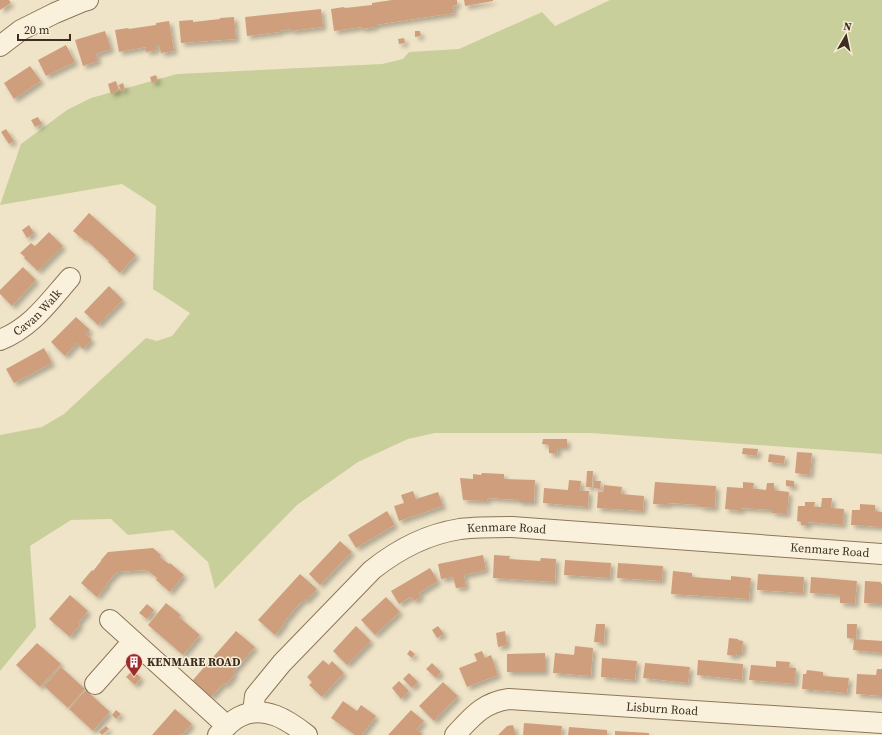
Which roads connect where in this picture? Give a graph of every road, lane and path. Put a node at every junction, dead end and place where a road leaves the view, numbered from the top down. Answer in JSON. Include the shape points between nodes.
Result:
{"nodes":[{"id":1,"x":83,"y":1,"type":"edge"},
{"id":2,"x":0,"y":46,"type":"edge"},
{"id":3,"x":70,"y":278,"type":"dead end"},
{"id":4,"x":0,"y":340,"type":"edge"},
{"id":5,"x":882,"y":554,"type":"edge"},
{"id":6,"x":110,"y":620,"type":"dead end"},
{"id":7,"x":133,"y":641,"type":"junction"},
{"id":8,"x":95,"y":684,"type":"dead end"},
{"id":9,"x":254,"y":712,"type":"junction"},
{"id":10,"x":882,"y":723,"type":"edge"},
{"id":11,"x":222,"y":730,"type":"edge"},
{"id":12,"x":307,"y":735,"type":"edge"},
{"id":13,"x":455,"y":735,"type":"edge"}],
"edges":[{"from":1,"to":2,"type":"street","via":[[21,30]]},
{"from":3,"to":4,"type":"street","name":"Cavan Walk","via":[[28,324]]},
{"from":5,"to":9,"type":"street","name":"Kenmare Road","via":[[512,527],[449,531],[415,543],[372,570],[282,663],[255,696]]},
{"from":6,"to":7,"type":"street"},
{"from":7,"to":8,"type":"street"},
{"from":7,"to":11,"type":"street"},
{"from":9,"to":11,"type":"street","via":[[239,717]]},
{"from":9,"to":12,"type":"street","via":[[276,715]]},
{"from":10,"to":13,"type":"street","name":"Lisburn Road","via":[[509,699],[482,708]]}]}
